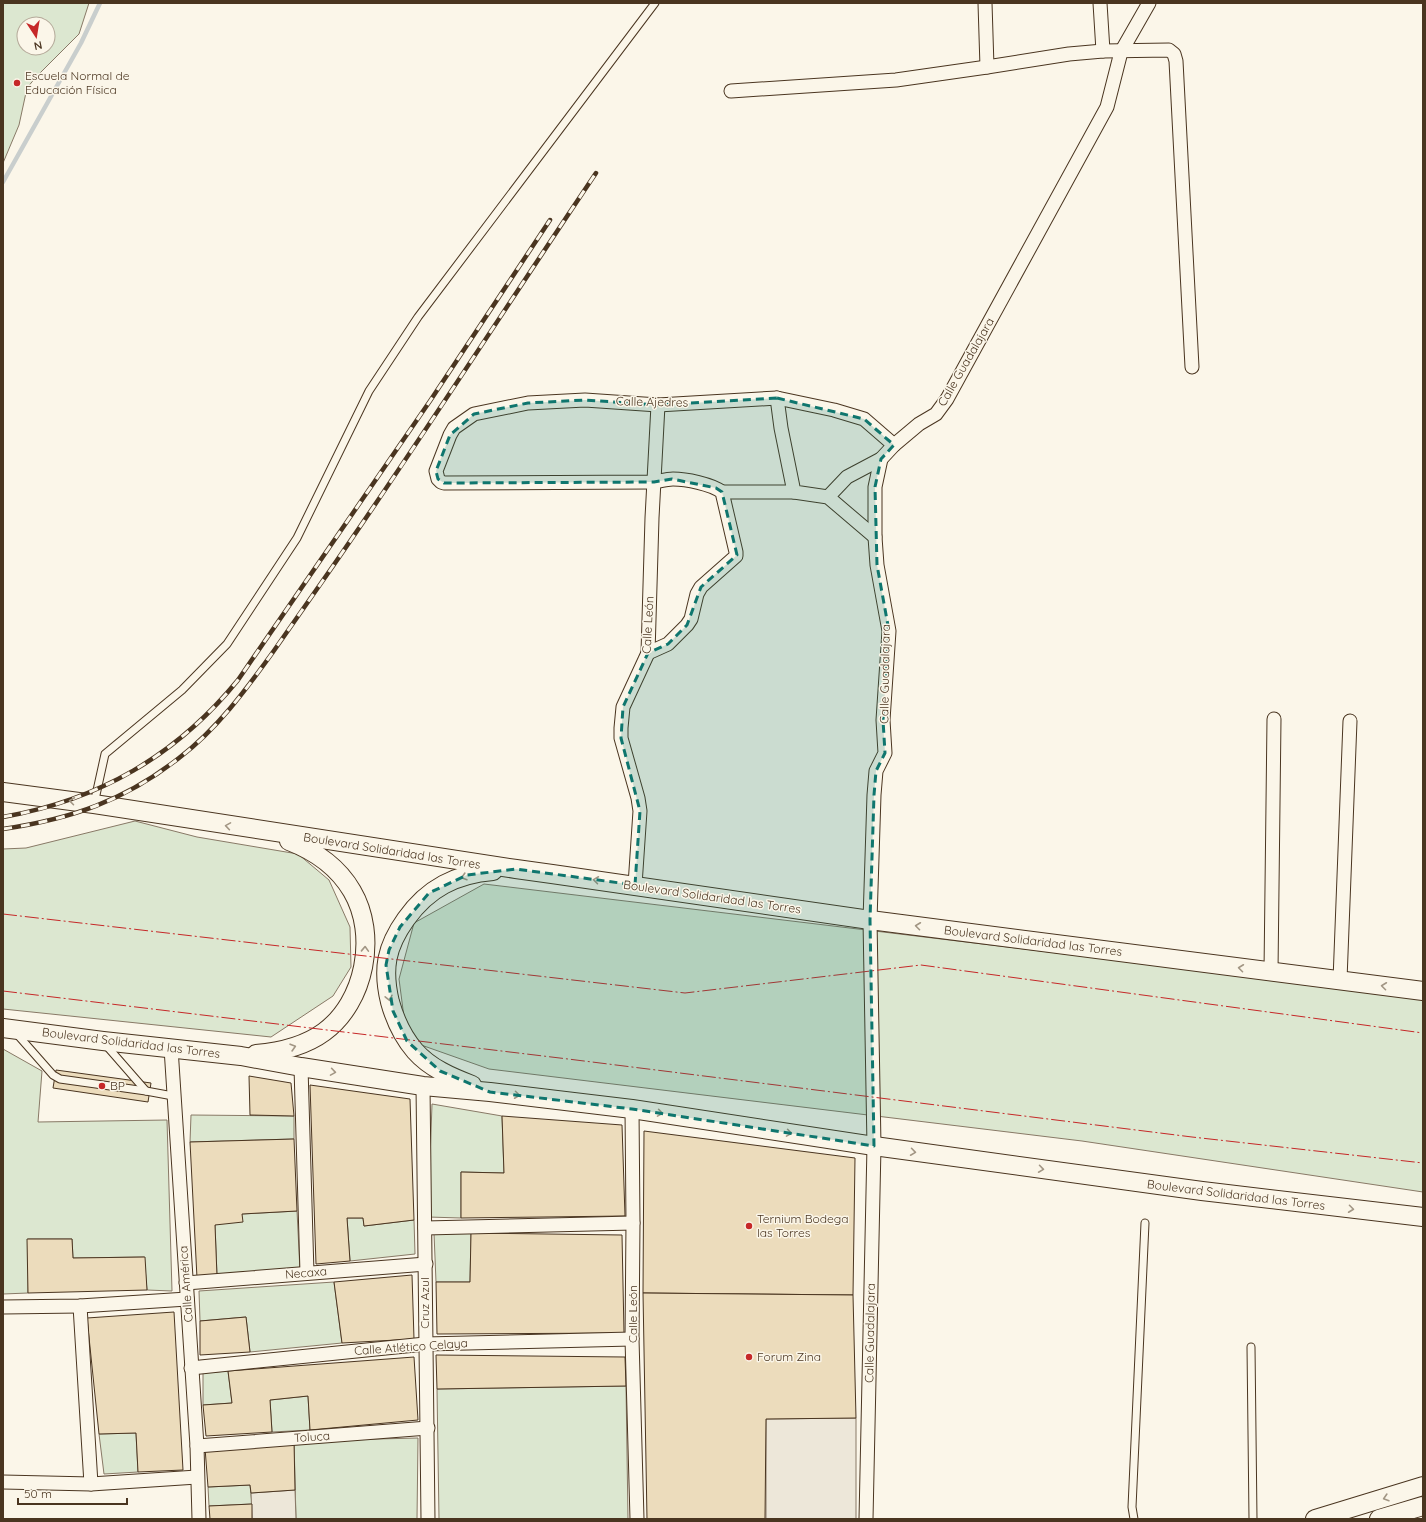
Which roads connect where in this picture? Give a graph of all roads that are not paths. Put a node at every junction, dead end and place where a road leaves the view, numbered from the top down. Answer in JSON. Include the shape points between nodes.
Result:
{"nodes":[{"id":1,"x":655,"y":3,"type":"edge"},
{"id":2,"x":985,"y":3,"type":"edge"},
{"id":3,"x":1100,"y":3,"type":"edge"},
{"id":4,"x":1149,"y":3,"type":"edge"},
{"id":5,"x":1104,"y":52,"type":"junction"},
{"id":6,"x":1120,"y":52,"type":"junction"},
{"id":7,"x":986,"y":68,"type":"junction"},
{"id":8,"x":731,"y":91,"type":"dead end"},
{"id":9,"x":1192,"y":367,"type":"dead end"},
{"id":10,"x":777,"y":398,"type":"junction"},
{"id":11,"x":658,"y":405,"type":"junction"},
{"id":12,"x":894,"y":445,"type":"junction"},
{"id":13,"x":881,"y":459,"type":"junction"},
{"id":14,"x":654,"y":482,"type":"junction"},
{"id":15,"x":722,"y":492,"type":"junction"},
{"id":16,"x":794,"y":492,"type":"junction"},
{"id":17,"x":828,"y":497,"type":"junction"},
{"id":18,"x":875,"y":537,"type":"junction"},
{"id":19,"x":648,"y":653,"type":"junction"},
{"id":20,"x":1274,"y":719,"type":"dead end"},
{"id":21,"x":1350,"y":721,"type":"dead end"},
{"id":22,"x":3,"y":792,"type":"edge"},
{"id":23,"x":94,"y":804,"type":"junction"},
{"id":24,"x":248,"y":829,"type":"junction"},
{"id":25,"x":516,"y":869,"type":"junction"},
{"id":26,"x":635,"y":885,"type":"junction"},
{"id":27,"x":870,"y":920,"type":"junction"},
{"id":28,"x":1271,"y":972,"type":"junction"},
{"id":29,"x":1340,"y":980,"type":"junction"},
{"id":30,"x":1423,"y":991,"type":"edge"},
{"id":31,"x":8,"y":1029,"type":"edge"},
{"id":32,"x":103,"y":1041,"type":"junction"},
{"id":33,"x":171,"y":1048,"type":"junction"},
{"id":34,"x":241,"y":1056,"type":"junction"},
{"id":35,"x":301,"y":1067,"type":"junction"},
{"id":36,"x":423,"y":1086,"type":"junction"},
{"id":37,"x":146,"y":1091,"type":"junction"},
{"id":38,"x":490,"y":1092,"type":"junction"},
{"id":39,"x":173,"y":1096,"type":"junction"},
{"id":40,"x":632,"y":1109,"type":"junction"},
{"id":41,"x":874,"y":1146,"type":"junction"},
{"id":42,"x":1423,"y":1217,"type":"edge"},
{"id":43,"x":634,"y":1223,"type":"junction"},
{"id":44,"x":1145,"y":1223,"type":"dead end"},
{"id":45,"x":425,"y":1228,"type":"junction"},
{"id":46,"x":426,"y":1264,"type":"junction"},
{"id":47,"x":307,"y":1273,"type":"junction"},
{"id":48,"x":186,"y":1283,"type":"junction"},
{"id":49,"x":187,"y":1299,"type":"junction"},
{"id":50,"x":80,"y":1306,"type":"junction"},
{"id":51,"x":3,"y":1307,"type":"edge"},
{"id":52,"x":632,"y":1340,"type":"junction"},
{"id":53,"x":425,"y":1344,"type":"junction"},
{"id":54,"x":1251,"y":1347,"type":"dead end"},
{"id":55,"x":191,"y":1368,"type":"junction"},
{"id":56,"x":428,"y":1428,"type":"junction"},
{"id":57,"x":197,"y":1446,"type":"junction"},
{"id":58,"x":197,"y":1477,"type":"junction"},
{"id":59,"x":3,"y":1482,"type":"edge"},
{"id":60,"x":91,"y":1484,"type":"junction"},
{"id":61,"x":1423,"y":1486,"type":"edge"},
{"id":62,"x":1423,"y":1506,"type":"edge"},
{"id":63,"x":199,"y":1519,"type":"edge"},
{"id":64,"x":428,"y":1519,"type":"edge"},
{"id":65,"x":637,"y":1519,"type":"edge"},
{"id":66,"x":866,"y":1519,"type":"edge"},
{"id":67,"x":1134,"y":1519,"type":"edge"},
{"id":68,"x":1253,"y":1519,"type":"edge"},
{"id":69,"x":1315,"y":1519,"type":"edge"},
{"id":70,"x":1382,"y":1519,"type":"edge"}],
"edges":[{"from":1,"to":23,"type":"lane","via":[[418,317],[369,391],[297,538],[227,644],[182,690],[105,754]]},
{"from":2,"to":7,"type":"street"},
{"from":3,"to":5,"type":"street"},
{"from":4,"to":6,"type":"street","name":"Calle Guadalajara"},
{"from":5,"to":6,"type":"street"},
{"from":5,"to":7,"type":"street","via":[[1054,56]]},
{"from":6,"to":9,"type":"street","via":[[1168,50],[1174,54],[1176,61]]},
{"from":6,"to":12,"type":"street","name":"Calle Guadalajara","via":[[1107,107],[948,400],[936,414],[919,424]]},
{"from":7,"to":8,"type":"street","via":[[896,80]]},
{"from":10,"to":11,"type":"street","name":"Calle Ajedres"},
{"from":10,"to":12,"type":"street","name":"Calle Ajedres","via":[[864,419]]},
{"from":10,"to":16,"type":"street"},
{"from":11,"to":14,"type":"street","name":"Calle León"},
{"from":11,"to":14,"type":"street","name":"Calle Ajedres","via":[[585,400],[528,402],[474,414],[454,428],[436,471],[441,482]]},
{"from":12,"to":13,"type":"street","name":"Calle Guadalajara"},
{"from":13,"to":17,"type":"street","via":[[847,477]]},
{"from":13,"to":18,"type":"street","name":"Calle Guadalajara","via":[[875,487]]},
{"from":14,"to":15,"type":"street","via":[[683,479]]},
{"from":14,"to":19,"type":"street","name":"Calle León"},
{"from":15,"to":16,"type":"street"},
{"from":15,"to":19,"type":"street","via":[[736,556],[701,587],[687,625],[668,644]]},
{"from":16,"to":17,"type":"street"},
{"from":17,"to":18,"type":"street"},
{"from":18,"to":27,"type":"street","name":"Calle Guadalajara","via":[[877,564],[889,630],[883,720],[885,753],[876,771],[874,795]]},
{"from":19,"to":26,"type":"street","name":"Calle León","via":[[623,707],[620,728],[640,811]]},
{"from":20,"to":28,"type":"street"},
{"from":21,"to":29,"type":"street"},
{"from":23,"to":22,"type":"main road","name":"Boulevard Solidaridad las Torres","one_way":true},
{"from":24,"to":23,"type":"main road","name":"Boulevard Solidaridad las Torres","one_way":true},
{"from":24,"to":25,"type":"main road","name":"Boulevard Solidaridad las Torres"},
{"from":34,"to":24,"type":"main road","one_way":true,"via":[[298,1045],[325,1032],[353,996],[363,967],[365,952],[365,936],[359,906],[333,867],[309,850]]},
{"from":26,"to":25,"type":"main road","name":"Boulevard Solidaridad las Torres","one_way":true},
{"from":25,"to":38,"type":"main road","one_way":true,"via":[[480,872],[452,880],[429,893],[400,927],[388,950],[386,965],[386,981],[392,1011],[407,1041],[427,1062],[440,1071]]},
{"from":26,"to":27,"type":"main road","name":"Boulevard Solidaridad las Torres"},
{"from":28,"to":27,"type":"main road","name":"Boulevard Solidaridad las Torres","one_way":true},
{"from":27,"to":41,"type":"street","name":"Calle Guadalajara"},
{"from":28,"to":29,"type":"main road","name":"Boulevard Solidaridad las Torres"},
{"from":30,"to":29,"type":"main road","name":"Boulevard Solidaridad las Torres","one_way":true},
{"from":31,"to":32,"type":"main road","name":"Boulevard Solidaridad las Torres"},
{"from":31,"to":37,"type":"lane","via":[[60,1079]]},
{"from":32,"to":33,"type":"main road","name":"Boulevard Solidaridad las Torres"},
{"from":32,"to":37,"type":"lane"},
{"from":33,"to":34,"type":"main road","name":"Boulevard Solidaridad las Torres"},
{"from":33,"to":39,"type":"street","name":"Calle América"},
{"from":34,"to":35,"type":"main road","name":"Boulevard Solidaridad las Torres"},
{"from":35,"to":36,"type":"main road","name":"Boulevard Solidaridad las Torres","one_way":true},
{"from":35,"to":47,"type":"street"},
{"from":36,"to":38,"type":"main road","name":"Boulevard Solidaridad las Torres"},
{"from":36,"to":45,"type":"street","name":"Cruz Azul"},
{"from":37,"to":39,"type":"lane"},
{"from":38,"to":40,"type":"main road","name":"Boulevard Solidaridad las Torres","one_way":true},
{"from":39,"to":48,"type":"street","name":"Calle América"},
{"from":40,"to":41,"type":"main road","name":"Boulevard Solidaridad las Torres","one_way":true},
{"from":40,"to":43,"type":"street","name":"Calle León"},
{"from":41,"to":42,"type":"main road","name":"Boulevard Solidaridad las Torres","one_way":true,"via":[[1202,1192]]},
{"from":41,"to":66,"type":"street","name":"Calle Guadalajara"},
{"from":43,"to":45,"type":"street"},
{"from":43,"to":52,"type":"street","name":"Calle León"},
{"from":44,"to":67,"type":"lane","via":[[1132,1507]]},
{"from":45,"to":46,"type":"street","name":"Cruz Azul"},
{"from":46,"to":47,"type":"street","name":"Necaxa"},
{"from":46,"to":53,"type":"street","name":"Cruz Azul"},
{"from":47,"to":48,"type":"street","name":"Necaxa"},
{"from":48,"to":49,"type":"street","name":"Calle América"},
{"from":49,"to":50,"type":"street"},
{"from":49,"to":55,"type":"street","name":"Calle América"},
{"from":50,"to":51,"type":"street"},
{"from":50,"to":60,"type":"street"},
{"from":52,"to":53,"type":"street","name":"Calle Atlético Celaya"},
{"from":52,"to":65,"type":"street","name":"Calle León"},
{"from":53,"to":55,"type":"street","name":"Calle Atlético Celaya"},
{"from":53,"to":56,"type":"street","name":"Cruz Azul"},
{"from":54,"to":68,"type":"lane"},
{"from":55,"to":57,"type":"street","name":"Calle América"},
{"from":56,"to":57,"type":"street","name":"Toluca"},
{"from":56,"to":64,"type":"street","name":"Cruz Azul"},
{"from":57,"to":58,"type":"street","name":"Calle América"},
{"from":58,"to":60,"type":"street"},
{"from":58,"to":63,"type":"street","name":"Calle América"},
{"from":59,"to":60,"type":"street"},
{"from":61,"to":69,"type":"main road","one_way":true},
{"from":62,"to":70,"type":"main road"}]}
